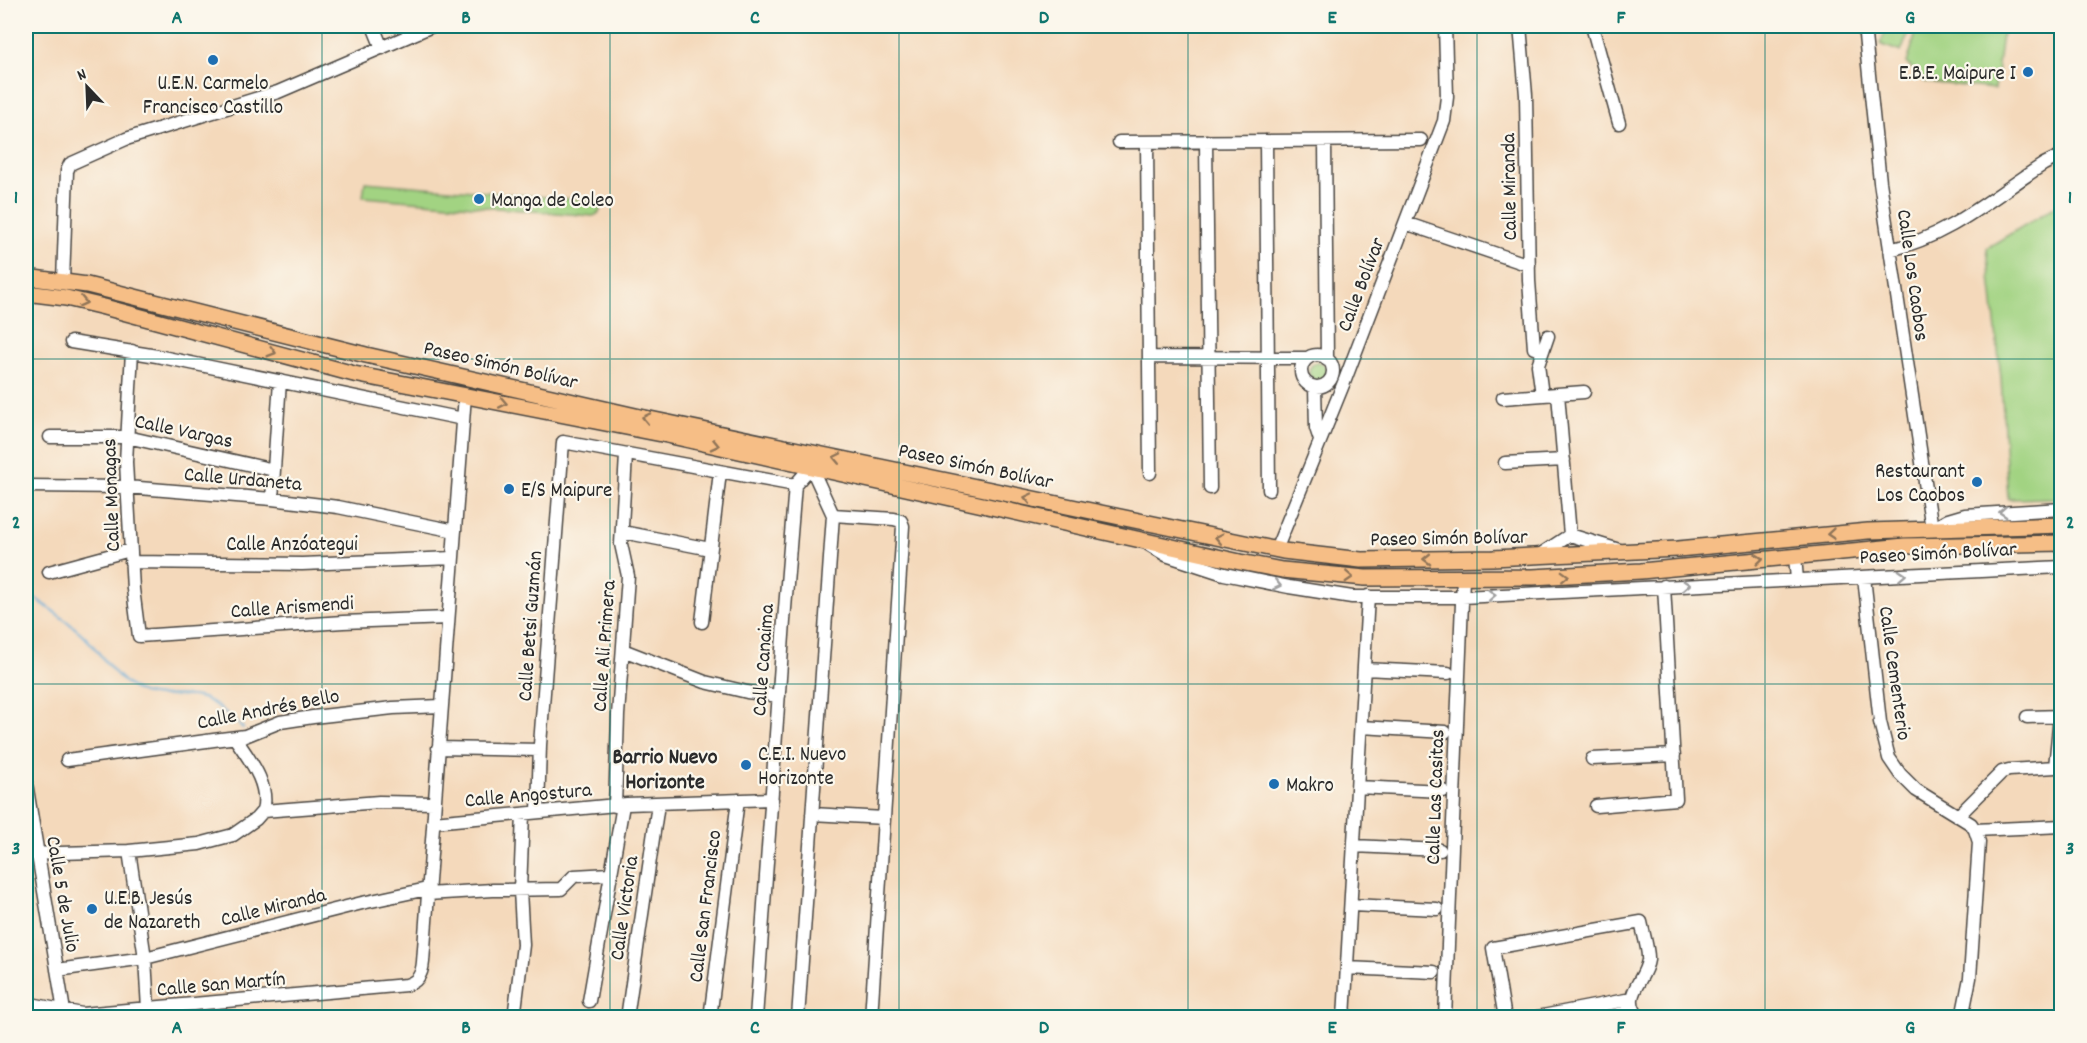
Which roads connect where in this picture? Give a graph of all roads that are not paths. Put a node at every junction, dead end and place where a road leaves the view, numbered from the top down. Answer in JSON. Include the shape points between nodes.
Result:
{"nodes":[{"id":1,"x":373,"y":26,"type":"edge"},
{"id":2,"x":432,"y":26,"type":"edge"},
{"id":3,"x":1445,"y":26,"type":"edge"},
{"id":4,"x":1520,"y":26,"type":"edge"},
{"id":5,"x":1592,"y":26,"type":"edge"},
{"id":6,"x":1864,"y":26,"type":"edge"},
{"id":7,"x":382,"y":48,"type":"junction"},
{"id":8,"x":1619,"y":123,"type":"dead end"},
{"id":9,"x":1421,"y":140,"type":"dead end"},
{"id":10,"x":1206,"y":141,"type":"junction"},
{"id":11,"x":1266,"y":141,"type":"junction"},
{"id":12,"x":1325,"y":141,"type":"junction"},
{"id":13,"x":1119,"y":142,"type":"dead end"},
{"id":14,"x":1148,"y":142,"type":"junction"},
{"id":15,"x":2061,"y":155,"type":"edge"},
{"id":16,"x":1405,"y":223,"type":"junction"},
{"id":17,"x":1890,"y":250,"type":"junction"},
{"id":18,"x":1529,"y":265,"type":"junction"},
{"id":19,"x":26,"y":277,"type":"edge"},
{"id":20,"x":63,"y":281,"type":"junction"},
{"id":21,"x":26,"y":293,"type":"edge"},
{"id":22,"x":1548,"y":336,"type":"dead end"},
{"id":23,"x":71,"y":342,"type":"dead end"},
{"id":24,"x":1534,"y":348,"type":"dead end"},
{"id":25,"x":132,"y":351,"type":"junction"},
{"id":26,"x":1149,"y":357,"type":"junction"},
{"id":27,"x":1308,"y":358,"type":"junction"},
{"id":28,"x":1327,"y":360,"type":"junction"},
{"id":29,"x":280,"y":381,"type":"junction"},
{"id":30,"x":1315,"y":387,"type":"junction"},
{"id":31,"x":1584,"y":392,"type":"dead end"},
{"id":32,"x":1558,"y":394,"type":"junction"},
{"id":33,"x":465,"y":395,"type":"junction"},
{"id":34,"x":1542,"y":395,"type":"junction"},
{"id":35,"x":1503,"y":398,"type":"dead end"},
{"id":36,"x":463,"y":419,"type":"junction"},
{"id":37,"x":50,"y":437,"type":"dead end"},
{"id":38,"x":127,"y":437,"type":"junction"},
{"id":39,"x":1320,"y":440,"type":"junction"},
{"id":40,"x":626,"y":454,"type":"junction"},
{"id":41,"x":813,"y":460,"type":"junction"},
{"id":42,"x":1564,"y":460,"type":"junction"},
{"id":43,"x":1505,"y":463,"type":"dead end"},
{"id":44,"x":274,"y":470,"type":"junction"},
{"id":45,"x":720,"y":472,"type":"junction"},
{"id":46,"x":1150,"y":472,"type":"dead end"},
{"id":47,"x":795,"y":485,"type":"junction"},
{"id":48,"x":26,"y":486,"type":"edge"},
{"id":49,"x":127,"y":487,"type":"junction"},
{"id":50,"x":1210,"y":488,"type":"dead end"},
{"id":51,"x":1269,"y":490,"type":"dead end"},
{"id":52,"x":272,"y":499,"type":"junction"},
{"id":53,"x":2061,"y":509,"type":"edge"},
{"id":54,"x":833,"y":515,"type":"junction"},
{"id":55,"x":2061,"y":525,"type":"edge"},
{"id":56,"x":1932,"y":529,"type":"junction"},
{"id":57,"x":455,"y":531,"type":"junction"},
{"id":58,"x":622,"y":532,"type":"junction"},
{"id":59,"x":1570,"y":535,"type":"junction"},
{"id":60,"x":1142,"y":541,"type":"junction"},
{"id":61,"x":2061,"y":543,"type":"edge"},
{"id":62,"x":1934,"y":545,"type":"junction"},
{"id":63,"x":710,"y":549,"type":"junction"},
{"id":64,"x":1276,"y":550,"type":"junction"},
{"id":65,"x":1626,"y":552,"type":"junction"},
{"id":66,"x":131,"y":556,"type":"junction"},
{"id":67,"x":1538,"y":556,"type":"junction"},
{"id":68,"x":1795,"y":556,"type":"junction"},
{"id":69,"x":453,"y":558,"type":"junction"},
{"id":70,"x":2061,"y":567,"type":"edge"},
{"id":71,"x":1270,"y":568,"type":"junction"},
{"id":72,"x":48,"y":572,"type":"dead end"},
{"id":73,"x":1864,"y":577,"type":"junction"},
{"id":74,"x":1463,"y":578,"type":"junction"},
{"id":75,"x":1797,"y":580,"type":"junction"},
{"id":76,"x":1664,"y":586,"type":"junction"},
{"id":77,"x":1368,"y":596,"type":"junction"},
{"id":78,"x":1462,"y":597,"type":"junction"},
{"id":79,"x":448,"y":618,"type":"junction"},
{"id":80,"x":702,"y":622,"type":"dead end"},
{"id":81,"x":139,"y":636,"type":"joint"},
{"id":82,"x":623,"y":650,"type":"junction"},
{"id":83,"x":1364,"y":669,"type":"junction"},
{"id":84,"x":1448,"y":673,"type":"dead end"},
{"id":85,"x":779,"y":696,"type":"junction"},
{"id":86,"x":441,"y":706,"type":"junction"},
{"id":87,"x":2061,"y":716,"type":"edge"},
{"id":88,"x":2028,"y":717,"type":"dead end"},
{"id":89,"x":1361,"y":728,"type":"junction"},
{"id":90,"x":1445,"y":732,"type":"dead end"},
{"id":91,"x":235,"y":738,"type":"junction"},
{"id":92,"x":438,"y":748,"type":"junction"},
{"id":93,"x":540,"y":750,"type":"junction"},
{"id":94,"x":1674,"y":755,"type":"junction"},
{"id":95,"x":1592,"y":759,"type":"dead end"},
{"id":96,"x":66,"y":760,"type":"dead end"},
{"id":97,"x":26,"y":783,"type":"edge"},
{"id":98,"x":1357,"y":787,"type":"junction"},
{"id":99,"x":1443,"y":791,"type":"dead end"},
{"id":100,"x":772,"y":799,"type":"junction"},
{"id":101,"x":738,"y":800,"type":"junction"},
{"id":102,"x":434,"y":803,"type":"junction"},
{"id":103,"x":658,"y":804,"type":"junction"},
{"id":104,"x":619,"y":805,"type":"junction"},
{"id":105,"x":1596,"y":806,"type":"dead end"},
{"id":106,"x":263,"y":811,"type":"junction"},
{"id":107,"x":523,"y":813,"type":"junction"},
{"id":108,"x":538,"y":813,"type":"junction"},
{"id":109,"x":812,"y":814,"type":"junction"},
{"id":110,"x":1959,"y":815,"type":"junction"},
{"id":111,"x":884,"y":818,"type":"junction"},
{"id":112,"x":433,"y":822,"type":"junction"},
{"id":113,"x":2061,"y":826,"type":"edge"},
{"id":114,"x":1975,"y":830,"type":"junction"},
{"id":115,"x":1354,"y":846,"type":"junction"},
{"id":116,"x":1440,"y":850,"type":"dead end"},
{"id":117,"x":129,"y":851,"type":"junction"},
{"id":118,"x":32,"y":854,"type":"edge"},
{"id":119,"x":610,"y":874,"type":"junction"},
{"id":120,"x":520,"y":890,"type":"junction"},
{"id":121,"x":427,"y":892,"type":"junction"},
{"id":122,"x":1351,"y":905,"type":"junction"},
{"id":123,"x":1437,"y":909,"type":"dead end"},
{"id":124,"x":145,"y":958,"type":"junction"},
{"id":125,"x":1347,"y":968,"type":"junction"},
{"id":126,"x":57,"y":970,"type":"junction"},
{"id":127,"x":1434,"y":972,"type":"dead end"},
{"id":128,"x":589,"y":1001,"type":"dead end"},
{"id":129,"x":26,"y":1003,"type":"edge"},
{"id":130,"x":148,"y":1009,"type":"junction"},
{"id":131,"x":1635,"y":1009,"type":"edge"},
{"id":132,"x":64,"y":1011,"type":"junction"},
{"id":133,"x":513,"y":1017,"type":"edge"},
{"id":134,"x":627,"y":1017,"type":"edge"},
{"id":135,"x":710,"y":1017,"type":"edge"},
{"id":136,"x":756,"y":1017,"type":"edge"},
{"id":137,"x":798,"y":1017,"type":"edge"},
{"id":138,"x":871,"y":1017,"type":"edge"},
{"id":139,"x":1344,"y":1017,"type":"edge"},
{"id":140,"x":1445,"y":1017,"type":"edge"},
{"id":141,"x":1505,"y":1017,"type":"edge"},
{"id":142,"x":1532,"y":1017,"type":"edge"},
{"id":143,"x":1600,"y":1017,"type":"edge"},
{"id":144,"x":1962,"y":1017,"type":"edge"}],
"edges":[{"from":1,"to":7,"type":"street"},
{"from":2,"to":7,"type":"street"},
{"from":3,"to":16,"type":"street","name":"Calle Bolívar","via":[[1444,121]]},
{"from":4,"to":18,"type":"street","name":"Calle Miranda","via":[[1526,95]]},
{"from":5,"to":8,"type":"street"},
{"from":6,"to":17,"type":"street","name":"Calle Los Caobos"},
{"from":7,"to":20,"type":"street","via":[[287,89],[126,139],[70,164],[66,171]]},
{"from":9,"to":12,"type":"street"},
{"from":10,"to":11,"type":"street"},
{"from":10,"to":14,"type":"street"},
{"from":10,"to":50,"type":"street"},
{"from":11,"to":12,"type":"street"},
{"from":11,"to":51,"type":"street"},
{"from":12,"to":28,"type":"street"},
{"from":13,"to":14,"type":"street"},
{"from":14,"to":26,"type":"street"},
{"from":15,"to":17,"type":"street","via":[[1941,232]]},
{"from":16,"to":18,"type":"street"},
{"from":16,"to":39,"type":"street","name":"Calle Bolívar"},
{"from":17,"to":56,"type":"street","name":"Calle Los Caobos"},
{"from":18,"to":24,"type":"street","name":"Calle Miranda"},
{"from":19,"to":20,"type":"main road","name":"Paseo Simón Bolívar"},
{"from":41,"to":20,"type":"main road","name":"Paseo Simón Bolívar","one_way":true},
{"from":21,"to":33,"type":"main road","name":"Paseo Simón Bolívar","one_way":true,"via":[[104,307],[354,374]]},
{"from":22,"to":34,"type":"street","via":[[1538,365]]},
{"from":23,"to":25,"type":"street"},
{"from":25,"to":29,"type":"street"},
{"from":25,"to":38,"type":"street","name":"Calle Monagas"},
{"from":26,"to":27,"type":"street"},
{"from":26,"to":46,"type":"street"},
{"from":27,"to":28,"type":"street"},
{"from":27,"to":30,"type":"street","via":[[1302,364],[1301,376]]},
{"from":28,"to":30,"type":"street","via":[[1332,366],[1331,378]]},
{"from":29,"to":36,"type":"street"},
{"from":29,"to":44,"type":"street"},
{"from":30,"to":39,"type":"street"},
{"from":31,"to":32,"type":"street"},
{"from":32,"to":34,"type":"street"},
{"from":32,"to":42,"type":"street"},
{"from":33,"to":36,"type":"street"},
{"from":33,"to":41,"type":"main road","name":"Paseo Simón Bolívar","one_way":true},
{"from":34,"to":35,"type":"street"},
{"from":36,"to":57,"type":"street"},
{"from":37,"to":38,"type":"street","name":"Calle Vargas"},
{"from":38,"to":44,"type":"street","name":"Calle Vargas"},
{"from":38,"to":49,"type":"street","name":"Calle Monagas"},
{"from":39,"to":64,"type":"street","name":"Calle Bolívar"},
{"from":40,"to":45,"type":"street"},
{"from":40,"to":58,"type":"street","name":"Calle Ali Primera"},
{"from":40,"to":93,"type":"street","name":"Calle Betsi Guzmán","via":[[563,442]]},
{"from":41,"to":47,"type":"street"},
{"from":41,"to":54,"type":"street"},
{"from":41,"to":60,"type":"main road","name":"Paseo Simón Bolívar"},
{"from":64,"to":41,"type":"main road","name":"Paseo Simón Bolívar","one_way":true},
{"from":42,"to":43,"type":"street"},
{"from":42,"to":59,"type":"street"},
{"from":44,"to":52,"type":"street"},
{"from":45,"to":47,"type":"street"},
{"from":45,"to":63,"type":"street"},
{"from":47,"to":85,"type":"street","name":"Calle Canaima"},
{"from":48,"to":49,"type":"street","name":"Calle Urdaneta"},
{"from":49,"to":52,"type":"street","name":"Calle Urdaneta"},
{"from":49,"to":66,"type":"street","name":"Calle Monagas"},
{"from":52,"to":57,"type":"street","name":"Calle Urdaneta","via":[[338,507]]},
{"from":53,"to":56,"type":"street","name":"Paseo Simón Bolívar","one_way":true,"via":[[1965,515]]},
{"from":54,"to":109,"type":"street"},
{"from":54,"to":111,"type":"street","via":[[894,519],[902,524]]},
{"from":55,"to":56,"type":"main road","name":"Paseo Simón Bolívar"},
{"from":56,"to":62,"type":"main road"},
{"from":56,"to":65,"type":"main road","name":"Paseo Simón Bolívar","one_way":true},
{"from":57,"to":69,"type":"street"},
{"from":58,"to":63,"type":"street"},
{"from":58,"to":82,"type":"street","name":"Calle Ali Primera","via":[[628,576]]},
{"from":59,"to":65,"type":"street"},
{"from":59,"to":67,"type":"street"},
{"from":60,"to":71,"type":"main road","name":"Paseo Simón Bolívar"},
{"from":60,"to":77,"type":"street","name":"Paseo Simón Bolívar","one_way":true,"via":[[1166,555],[1224,574],[1352,597]]},
{"from":61,"to":62,"type":"main road","name":"Paseo Simón Bolívar"},
{"from":62,"to":68,"type":"main road","name":"Paseo Simón Bolívar"},
{"from":63,"to":80,"type":"street"},
{"from":67,"to":64,"type":"main road","name":"Paseo Simón Bolívar","one_way":true,"via":[[1370,560]]},
{"from":64,"to":71,"type":"main road"},
{"from":65,"to":67,"type":"main road","name":"Paseo Simón Bolívar"},
{"from":66,"to":69,"type":"street","name":"Calle Anzóategui","via":[[302,564]]},
{"from":66,"to":72,"type":"street","name":"Calle Anzóategui"},
{"from":66,"to":81,"type":"street","name":"Calle Monagas"},
{"from":74,"to":68,"type":"main road","name":"Paseo Simón Bolívar","one_way":true,"via":[[1585,575]]},
{"from":68,"to":75,"type":"street"},
{"from":69,"to":79,"type":"street"},
{"from":73,"to":70,"type":"street","name":"Paseo Simón Bolívar","one_way":true},
{"from":71,"to":74,"type":"main road","name":"Paseo Simón Bolívar","one_way":true,"via":[[1356,578]]},
{"from":73,"to":75,"type":"street","name":"Paseo Simón Bolívar"},
{"from":73,"to":110,"type":"street","name":"Calle Cementerio","via":[[1880,722],[1889,758],[1916,790]]},
{"from":74,"to":78,"type":"street","name":"Calle Las Casitas"},
{"from":76,"to":75,"type":"street","name":"Paseo Simón Bolívar","one_way":true},
{"from":78,"to":76,"type":"street","name":"Paseo Simón Bolívar","one_way":true},
{"from":76,"to":94,"type":"street"},
{"from":77,"to":78,"type":"street","name":"Paseo Simón Bolívar"},
{"from":77,"to":83,"type":"street"},
{"from":78,"to":140,"type":"street","name":"Calle Las Casitas"},
{"from":79,"to":81,"type":"street","name":"Calle Arismendi"},
{"from":79,"to":86,"type":"street"},
{"from":82,"to":85,"type":"street","via":[[727,688]]},
{"from":82,"to":104,"type":"street","name":"Calle Ali Primera","via":[[618,723]]},
{"from":83,"to":84,"type":"street"},
{"from":83,"to":89,"type":"street"},
{"from":85,"to":100,"type":"street","name":"Calle Canaima"},
{"from":86,"to":91,"type":"street","name":"Calle Andrés Bello","via":[[372,709],[280,722]]},
{"from":86,"to":92,"type":"street"},
{"from":87,"to":88,"type":"street"},
{"from":87,"to":110,"type":"street","via":[[2055,767],[2002,772]]},
{"from":89,"to":90,"type":"street"},
{"from":89,"to":98,"type":"street"},
{"from":91,"to":96,"type":"street","name":"Calle Andrés Bello"},
{"from":91,"to":106,"type":"street","via":[[262,786]]},
{"from":92,"to":93,"type":"street"},
{"from":92,"to":102,"type":"street"},
{"from":93,"to":108,"type":"street","name":"Calle Betsi Guzmán"},
{"from":94,"to":95,"type":"street"},
{"from":94,"to":105,"type":"street","via":[[1677,800]]},
{"from":97,"to":118,"type":"street","name":"Calle 5 de Julio"},
{"from":98,"to":99,"type":"street"},
{"from":98,"to":115,"type":"street"},
{"from":100,"to":101,"type":"street","name":"Calle Angostura"},
{"from":100,"to":136,"type":"street","name":"Calle Canaima"},
{"from":101,"to":103,"type":"street","name":"Calle Angostura"},
{"from":101,"to":135,"type":"street","name":"Calle San Francisco"},
{"from":102,"to":106,"type":"street","via":[[379,802]]},
{"from":102,"to":112,"type":"street"},
{"from":103,"to":104,"type":"street","name":"Calle Angostura"},
{"from":103,"to":134,"type":"street","name":"Calle Victoria"},
{"from":104,"to":108,"type":"street","name":"Calle Angostura"},
{"from":104,"to":119,"type":"street","name":"Calle Ali Primera"},
{"from":106,"to":117,"type":"street","via":[[226,838]]},
{"from":107,"to":108,"type":"street","name":"Calle Angostura"},
{"from":107,"to":112,"type":"street","name":"Calle Angostura"},
{"from":107,"to":120,"type":"street"},
{"from":109,"to":111,"type":"street"},
{"from":109,"to":137,"type":"street"},
{"from":110,"to":114,"type":"street","name":"Calle Cementerio"},
{"from":111,"to":138,"type":"street"},
{"from":112,"to":121,"type":"street"},
{"from":113,"to":114,"type":"street"},
{"from":114,"to":144,"type":"street","via":[[1979,852],[1975,920]]},
{"from":115,"to":116,"type":"street"},
{"from":115,"to":122,"type":"street"},
{"from":117,"to":118,"type":"street"},
{"from":117,"to":124,"type":"street"},
{"from":118,"to":126,"type":"street","name":"Calle 5 de Julio"},
{"from":119,"to":120,"type":"street","name":"Calle Miranda","via":[[574,876],[561,890]]},
{"from":119,"to":128,"type":"street","name":"Calle Ali Primera"},
{"from":120,"to":121,"type":"street","name":"Calle Miranda"},
{"from":120,"to":133,"type":"street","via":[[523,945]]},
{"from":121,"to":124,"type":"street","name":"Calle Miranda","via":[[362,903]]},
{"from":121,"to":130,"type":"street","name":"Calle San Martín","via":[[423,970],[406,985]]},
{"from":122,"to":123,"type":"street"},
{"from":122,"to":125,"type":"street"},
{"from":124,"to":126,"type":"street","name":"Calle Miranda"},
{"from":124,"to":130,"type":"street"},
{"from":125,"to":127,"type":"street"},
{"from":125,"to":139,"type":"street"},
{"from":126,"to":132,"type":"street","name":"Calle 5 de Julio"},
{"from":129,"to":132,"type":"street","name":"Calle San Martín"},
{"from":130,"to":132,"type":"street","name":"Calle San Martín","via":[[82,1014]]},
{"from":131,"to":141,"type":"street","via":[[1648,960],[1641,922],[1493,948]]},
{"from":131,"to":142,"type":"street"},
{"from":131,"to":143,"type":"street"}]}
